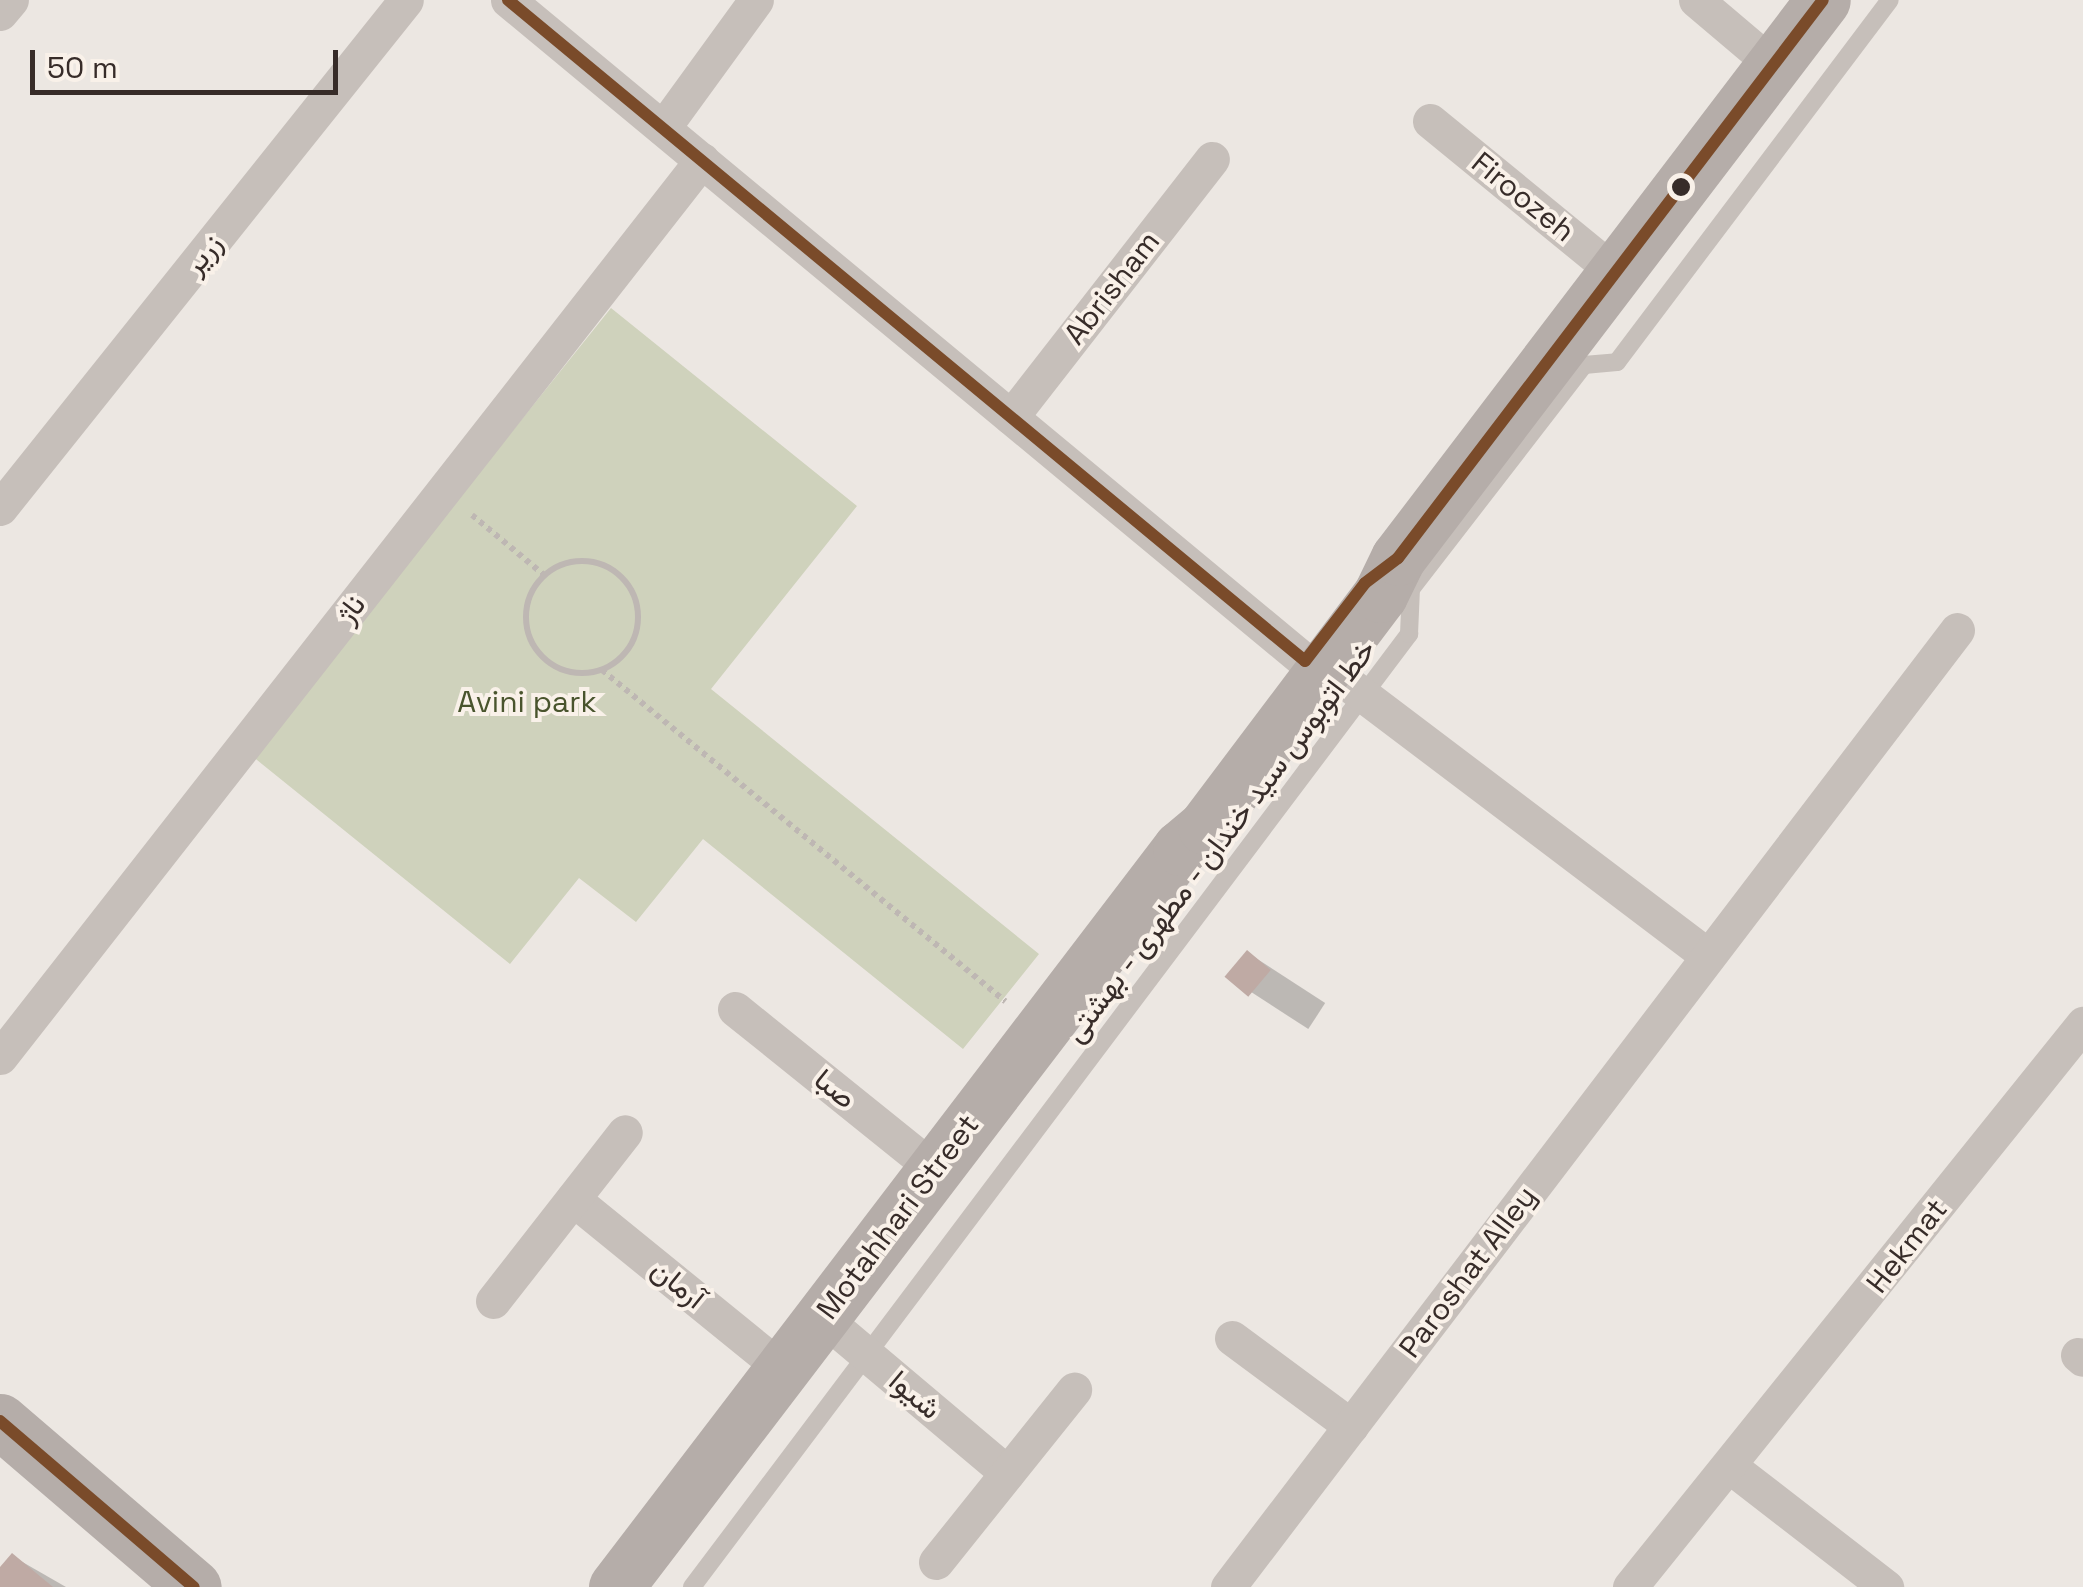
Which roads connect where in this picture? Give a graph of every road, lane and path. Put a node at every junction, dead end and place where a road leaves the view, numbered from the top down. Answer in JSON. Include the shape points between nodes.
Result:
{"nodes":[{"id":1,"x":11,"y":0,"type":"edge"},
{"id":2,"x":406,"y":0,"type":"edge"},
{"id":3,"x":508,"y":0,"type":"edge"},
{"id":4,"x":756,"y":0,"type":"edge"},
{"id":5,"x":1696,"y":0,"type":"edge"},
{"id":6,"x":1823,"y":0,"type":"edge"},
{"id":7,"x":1890,"y":0,"type":"edge"},
{"id":8,"x":0,"y":13,"type":"edge"},
{"id":9,"x":1773,"y":65,"type":"junction"},
{"id":10,"x":1430,"y":121,"type":"dead end"},
{"id":11,"x":663,"y":128,"type":"junction"},
{"id":12,"x":1212,"y":159,"type":"dead end"},
{"id":13,"x":702,"y":160,"type":"junction"},
{"id":14,"x":1616,"y":273,"type":"junction"},
{"id":15,"x":1012,"y":417,"type":"junction"},
{"id":16,"x":443,"y":492,"type":"junction"},
{"id":17,"x":0,"y":508,"type":"edge"},
{"id":18,"x":544,"y":575,"type":"junction"},
{"id":19,"x":1957,"y":630,"type":"dead end"},
{"id":20,"x":602,"y":670,"type":"junction"},
{"id":21,"x":1332,"y":674,"type":"junction"},
{"id":22,"x":1708,"y":956,"type":"junction"},
{"id":23,"x":736,"y":1009,"type":"dead end"},
{"id":24,"x":2083,"y":1024,"type":"edge"},
{"id":25,"x":1040,"y":1030,"type":"junction"},
{"id":26,"x":0,"y":1057,"type":"edge"},
{"id":27,"x":625,"y":1132,"type":"dead end"},
{"id":28,"x":934,"y":1170,"type":"junction"},
{"id":29,"x":573,"y":1198,"type":"junction"},
{"id":30,"x":494,"y":1300,"type":"dead end"},
{"id":31,"x":822,"y":1318,"type":"junction"},
{"id":32,"x":1232,"y":1338,"type":"dead end"},
{"id":33,"x":867,"y":1354,"type":"junction"},
{"id":34,"x":782,"y":1369,"type":"junction"},
{"id":35,"x":1074,"y":1390,"type":"dead end"},
{"id":36,"x":0,"y":1421,"type":"edge"},
{"id":37,"x":1351,"y":1426,"type":"junction"},
{"id":38,"x":1732,"y":1468,"type":"junction"},
{"id":39,"x":1007,"y":1473,"type":"junction"},
{"id":40,"x":936,"y":1562,"type":"dead end"},
{"id":41,"x":194,"y":1587,"type":"edge"},
{"id":42,"x":616,"y":1587,"type":"edge"},
{"id":43,"x":692,"y":1587,"type":"edge"},
{"id":44,"x":1228,"y":1587,"type":"edge"},
{"id":45,"x":1630,"y":1587,"type":"edge"},
{"id":46,"x":1886,"y":1587,"type":"edge"}],
"edges":[{"from":1,"to":8,"type":"street"},
{"from":2,"to":17,"type":"street","name":"زریر"},
{"from":3,"to":11,"type":"street"},
{"from":4,"to":11,"type":"street"},
{"from":5,"to":9,"type":"street"},
{"from":6,"to":9,"type":"main road","name":"Motahhari Street"},
{"from":7,"to":21,"type":"lane","name":"خط اتوبوس سید خندان - مطهری - بهشتی","via":[[1617,362],[1584,366],[1411,589],[1409,634]]},
{"from":9,"to":14,"type":"main road","name":"Motahhari Street"},
{"from":10,"to":14,"type":"street","name":"Firoozeh"},
{"from":11,"to":13,"type":"street"},
{"from":12,"to":15,"type":"street","name":"Abrisham"},
{"from":13,"to":15,"type":"street"},
{"from":13,"to":16,"type":"street","name":"ناژ"},
{"from":14,"to":21,"type":"main road","name":"Motahhari Street","via":[[1398,558],[1365,582]]},
{"from":15,"to":21,"type":"street"},
{"from":16,"to":18,"type":"path"},
{"from":16,"to":26,"type":"street","name":"ناژ"},
{"from":18,"to":20,"type":"path","via":[[525,615],[535,647],[559,669]]},
{"from":18,"to":20,"type":"path","via":[[585,560],[624,578],[639,619],[621,658]]},
{"from":19,"to":22,"type":"street","name":"Paroshat Alley"},
{"from":20,"to":25,"type":"path"},
{"from":21,"to":22,"type":"street"},
{"from":21,"to":25,"type":"main road","name":"Motahhari Street","via":[[1189,815],[1180,848]]},
{"from":21,"to":33,"type":"lane","name":"خط اتوبوس سید خندان - مطهری - بهشتی"},
{"from":22,"to":37,"type":"street","name":"Paroshat Alley"},
{"from":23,"to":28,"type":"street","name":"صبا"},
{"from":24,"to":38,"type":"street","name":"Hekmat"},
{"from":25,"to":28,"type":"main road","name":"Motahhari Street"},
{"from":27,"to":29,"type":"street"},
{"from":28,"to":31,"type":"main road","name":"Motahhari Street"},
{"from":29,"to":30,"type":"street"},
{"from":29,"to":34,"type":"street","name":"آرمان"},
{"from":31,"to":33,"type":"street","name":"شیوا"},
{"from":31,"to":34,"type":"main road","name":"Motahhari Street"},
{"from":32,"to":37,"type":"street"},
{"from":33,"to":39,"type":"street","name":"شیوا"},
{"from":33,"to":43,"type":"lane","name":"خط اتوبوس سید خندان - مطهری - بهشتی"},
{"from":34,"to":42,"type":"main road","name":"Motahhari Street"},
{"from":35,"to":39,"type":"street"},
{"from":36,"to":41,"type":"main road"},
{"from":37,"to":44,"type":"street","name":"Paroshat Alley"},
{"from":38,"to":45,"type":"street","name":"Hekmat"},
{"from":38,"to":46,"type":"street"},
{"from":39,"to":40,"type":"street"}]}
